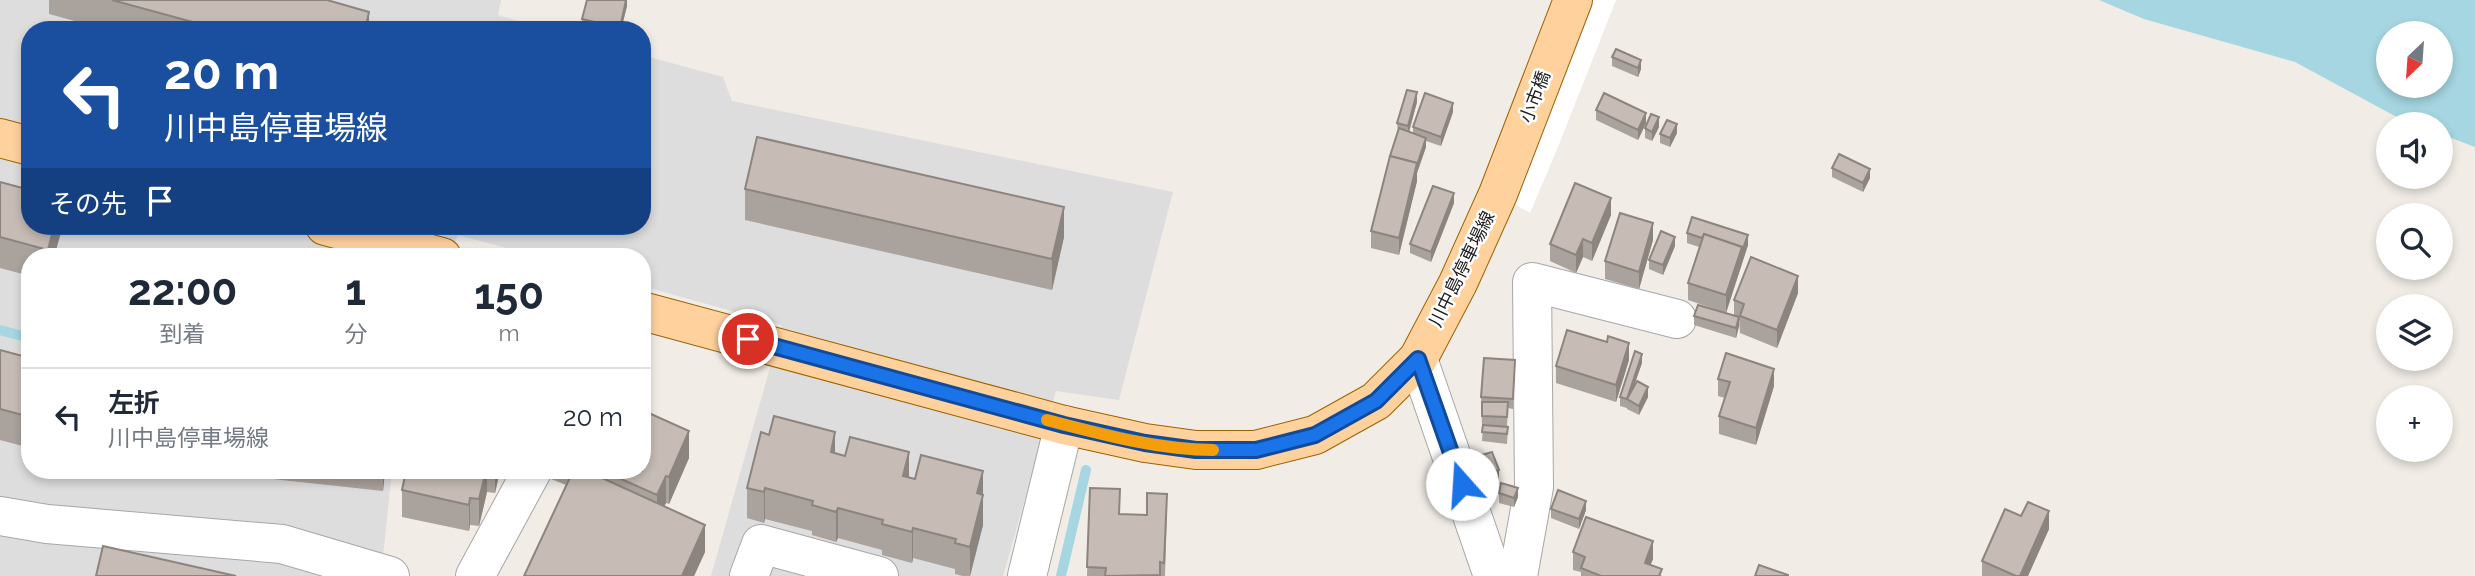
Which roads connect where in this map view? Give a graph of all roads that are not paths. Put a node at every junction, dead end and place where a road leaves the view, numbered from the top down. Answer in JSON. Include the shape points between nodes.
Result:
{"nodes":[{"id":1,"x":1573,"y":0,"type":"edge"},
{"id":2,"x":0,"y":138,"type":"edge"},
{"id":3,"x":21,"y":144,"type":"edge"},
{"id":4,"x":1498,"y":194,"type":"joint"},
{"id":5,"x":359,"y":235,"type":"edge"},
{"id":6,"x":408,"y":248,"type":"edge"},
{"id":7,"x":651,"y":313,"type":"edge"},
{"id":8,"x":1677,"y":319,"type":"dead end"},
{"id":9,"x":1418,"y":359,"type":"junction"},
{"id":10,"x":1064,"y":425,"type":"junction"},
{"id":11,"x":528,"y":479,"type":"edge"},
{"id":12,"x":0,"y":516,"type":"edge"},
{"id":13,"x":390,"y":576,"type":"edge"},
{"id":14,"x":475,"y":576,"type":"edge"},
{"id":15,"x":749,"y":576,"type":"edge"},
{"id":16,"x":879,"y":576,"type":"edge"},
{"id":17,"x":1027,"y":576,"type":"edge"},
{"id":18,"x":1493,"y":576,"type":"edge"},
{"id":19,"x":1518,"y":576,"type":"edge"}],
"edges":[{"from":1,"to":4,"type":"main road","name":"小市橋"},
{"from":2,"to":3,"type":"main road"},
{"from":4,"to":9,"type":"main road","name":"川中島停車場線"},
{"from":5,"to":6,"type":"main road"},
{"from":7,"to":10,"type":"main road","name":"川中島停車場線"},
{"from":8,"to":19,"type":"street","via":[[1532,282],[1534,487]]},
{"from":9,"to":10,"type":"main road","name":"川中島停車場線","via":[[1376,401],[1315,435],[1256,450],[1196,450]]},
{"from":9,"to":18,"type":"street"},
{"from":10,"to":17,"type":"street"},
{"from":11,"to":14,"type":"street"},
{"from":12,"to":13,"type":"street","via":[[282,544]]},
{"from":15,"to":16,"type":"street","via":[[761,544]]}]}
